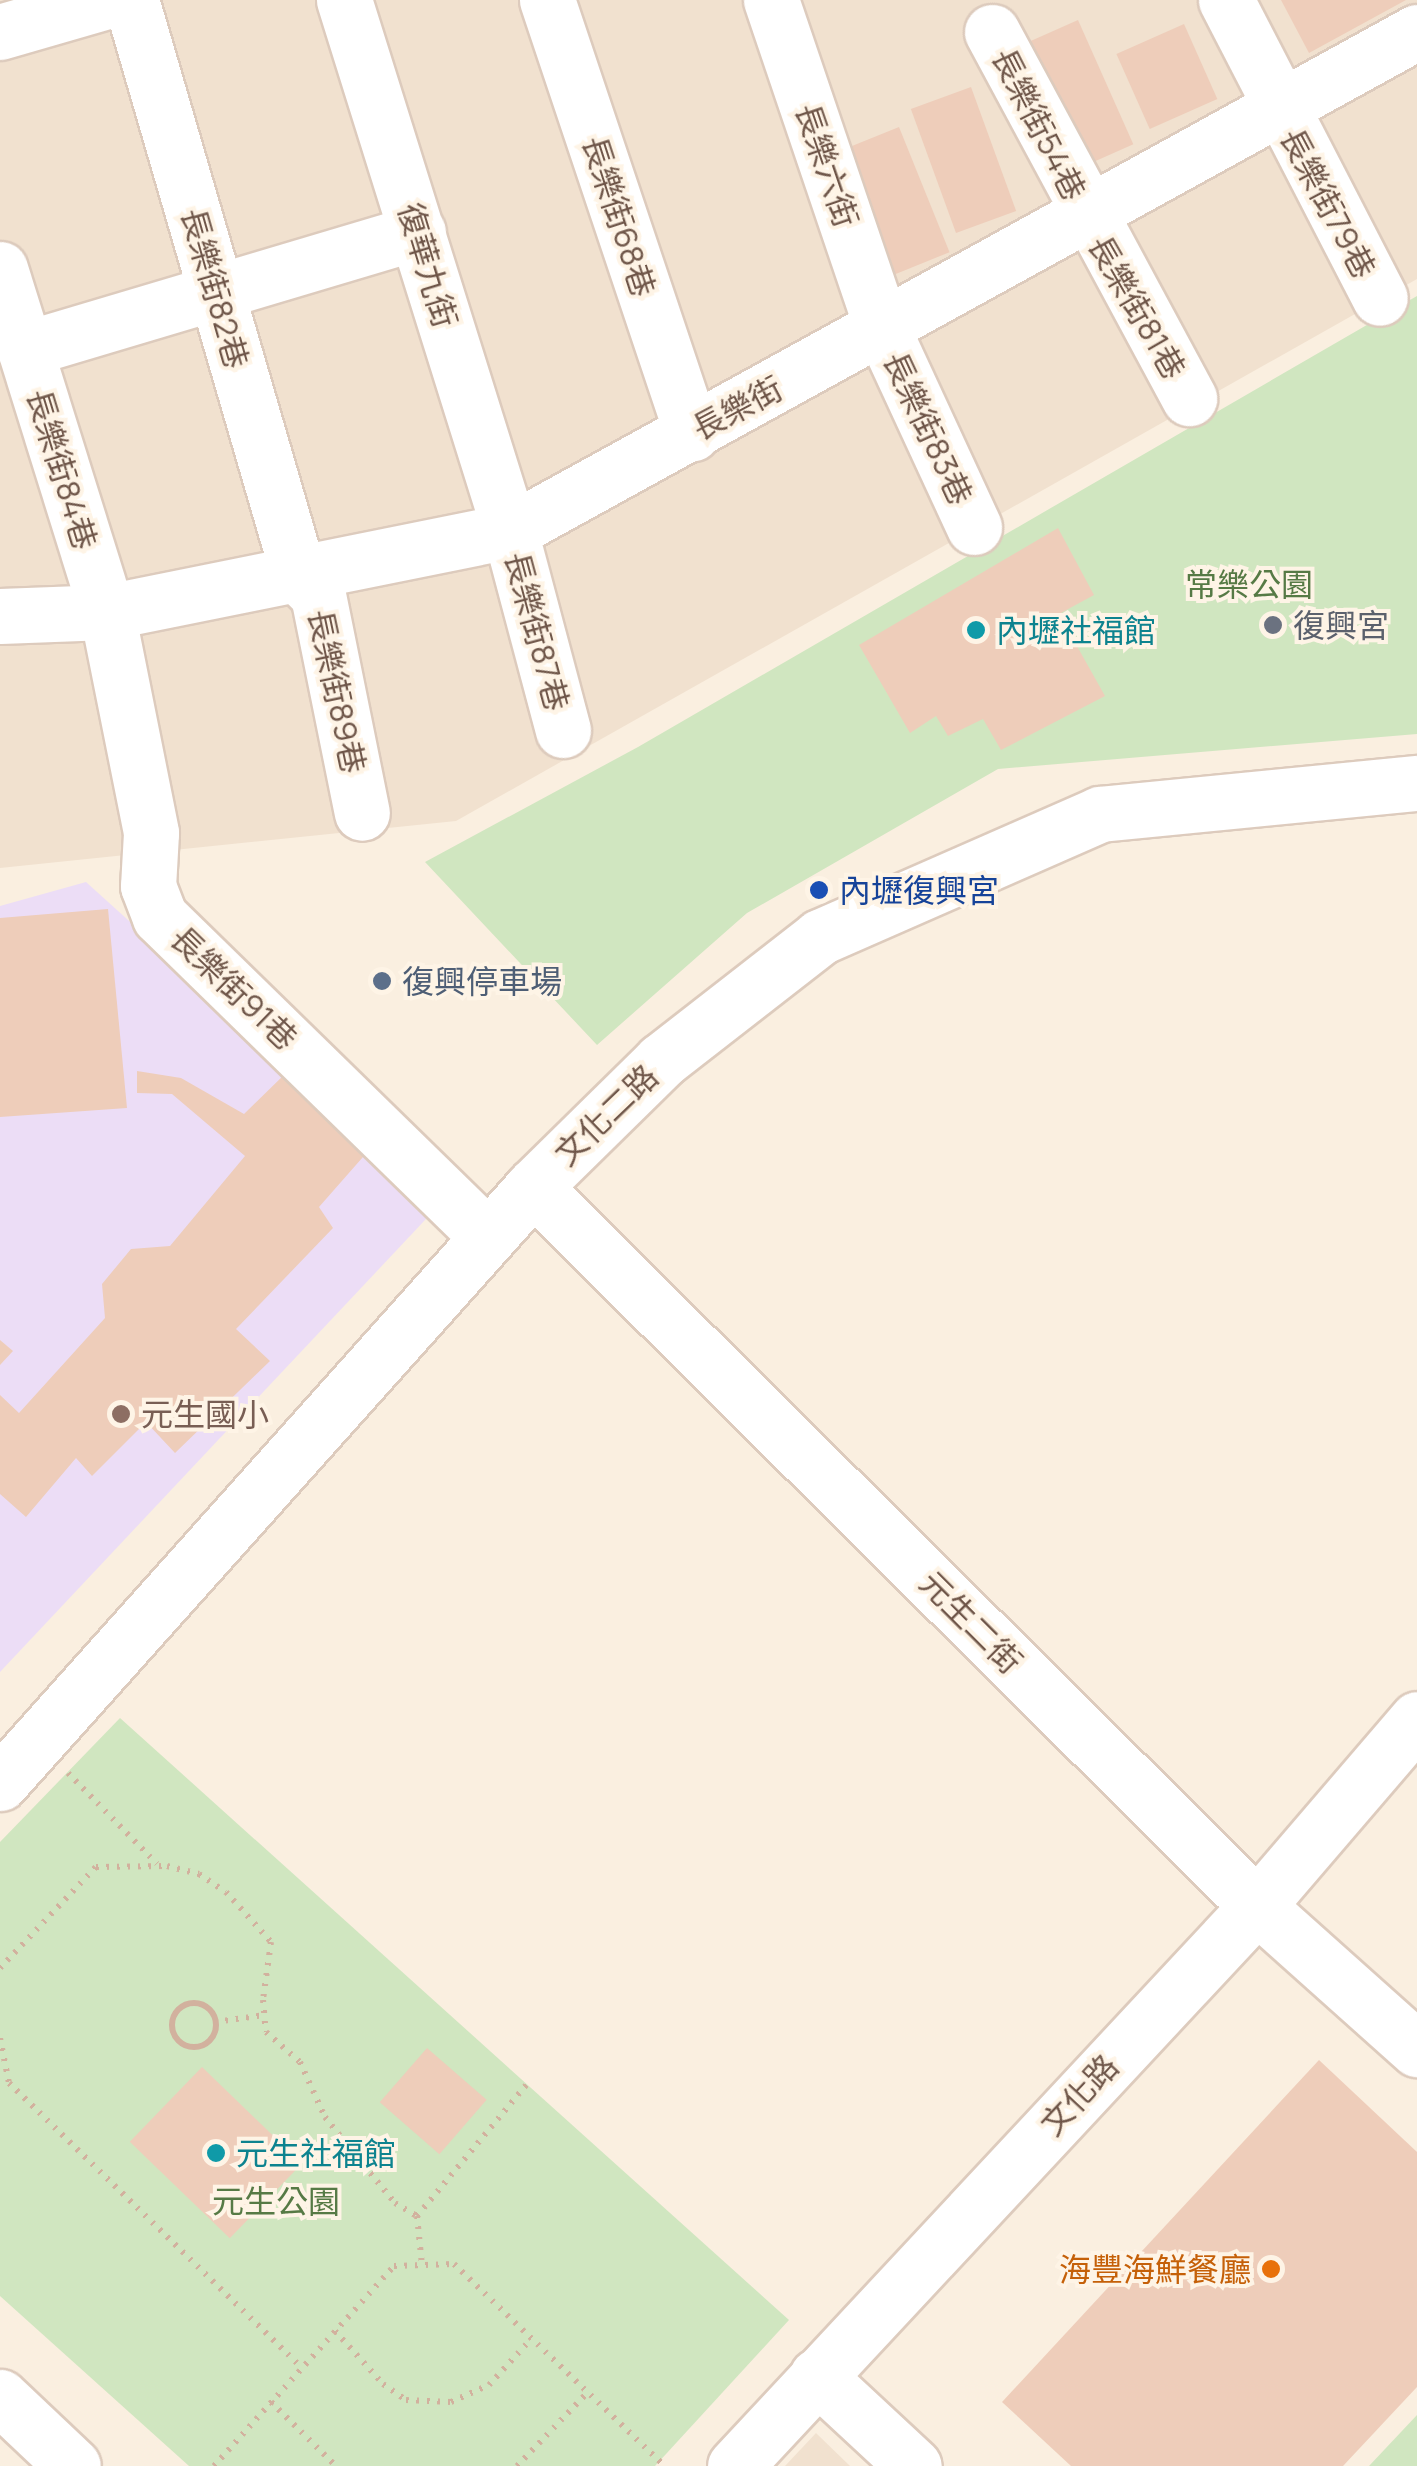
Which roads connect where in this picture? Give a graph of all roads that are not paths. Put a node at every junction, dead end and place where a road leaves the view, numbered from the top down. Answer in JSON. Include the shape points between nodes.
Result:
{"nodes":[{"id":1,"x":110,"y":0,"type":"edge"},
{"id":2,"x":131,"y":0,"type":"edge"},
{"id":3,"x":344,"y":0,"type":"edge"},
{"id":4,"x":547,"y":0,"type":"edge"},
{"id":5,"x":772,"y":0,"type":"edge"},
{"id":6,"x":1226,"y":0,"type":"edge"},
{"id":7,"x":0,"y":32,"type":"edge"},
{"id":8,"x":992,"y":32,"type":"dead end"},
{"id":9,"x":1417,"y":32,"type":"edge"},
{"id":10,"x":1277,"y":108,"type":"junction"},
{"id":11,"x":1086,"y":216,"type":"junction"},
{"id":12,"x":418,"y":232,"type":"junction"},
{"id":13,"x":0,"y":269,"type":"edge"},
{"id":14,"x":216,"y":292,"type":"junction"},
{"id":15,"x":1380,"y":298,"type":"dead end"},
{"id":16,"x":882,"y":330,"type":"junction"},
{"id":17,"x":25,"y":349,"type":"junction"},
{"id":18,"x":1189,"y":398,"type":"dead end"},
{"id":19,"x":692,"y":432,"type":"junction"},
{"id":20,"x":974,"y":527,"type":"dead end"},
{"id":21,"x":510,"y":531,"type":"junction"},
{"id":22,"x":299,"y":576,"type":"junction"},
{"id":23,"x":107,"y":612,"type":"junction"},
{"id":24,"x":0,"y":616,"type":"edge"},
{"id":25,"x":563,"y":730,"type":"dead end"},
{"id":26,"x":1417,"y":782,"type":"edge"},
{"id":27,"x":362,"y":813,"type":"dead end"},
{"id":28,"x":532,"y":1188,"type":"junction"},
{"id":29,"x":487,"y":1236,"type":"junction"},
{"id":30,"x":1417,"y":1720,"type":"edge"},
{"id":31,"x":0,"y":1783,"type":"edge"},
{"id":32,"x":1257,"y":1906,"type":"junction"},
{"id":33,"x":1417,"y":2049,"type":"edge"},
{"id":34,"x":817,"y":2376,"type":"junction"},
{"id":35,"x":0,"y":2397,"type":"edge"},
{"id":36,"x":73,"y":2466,"type":"edge"},
{"id":37,"x":736,"y":2466,"type":"edge"},
{"id":38,"x":914,"y":2466,"type":"edge"}],
"edges":[{"from":1,"to":7,"type":"street"},
{"from":2,"to":14,"type":"street","name":"長樂街82巷"},
{"from":3,"to":12,"type":"street","name":"復華九街"},
{"from":4,"to":19,"type":"street","name":"長樂街68巷"},
{"from":5,"to":16,"type":"street","name":"長樂六街"},
{"from":6,"to":10,"type":"street","name":"長樂街79巷"},
{"from":8,"to":11,"type":"street","name":"長樂街54巷"},
{"from":9,"to":10,"type":"street","name":"長樂街"},
{"from":10,"to":11,"type":"street","name":"長樂街"},
{"from":10,"to":15,"type":"street","name":"長樂街79巷"},
{"from":11,"to":16,"type":"street","name":"長樂街"},
{"from":11,"to":18,"type":"street","name":"長樂街81巷"},
{"from":12,"to":14,"type":"street"},
{"from":12,"to":21,"type":"street","name":"復華九街"},
{"from":13,"to":17,"type":"street","name":"長樂街84巷"},
{"from":14,"to":17,"type":"street"},
{"from":14,"to":22,"type":"street","name":"長樂街82巷"},
{"from":16,"to":19,"type":"street","name":"長樂街"},
{"from":16,"to":20,"type":"street","name":"長樂街83巷"},
{"from":17,"to":23,"type":"street","name":"長樂街84巷"},
{"from":19,"to":21,"type":"street","name":"長樂街"},
{"from":21,"to":22,"type":"street","name":"長樂街"},
{"from":21,"to":25,"type":"street","name":"長樂街87巷"},
{"from":22,"to":23,"type":"street","name":"長樂街"},
{"from":22,"to":27,"type":"street","name":"長樂街89巷","via":[[318,595]]},
{"from":23,"to":24,"type":"street","name":"長樂街"},
{"from":23,"to":29,"type":"street","name":"長樂街91巷","via":[[151,833],[148,886],[160,916]]},
{"from":26,"to":28,"type":"street","name":"文化二路","via":[[1100,814],[820,937],[660,1061]]},
{"from":28,"to":29,"type":"street","name":"文化二路"},
{"from":28,"to":32,"type":"street","name":"元生二街"},
{"from":29,"to":31,"type":"street","name":"文化二路"},
{"from":30,"to":32,"type":"street","name":"文化路"},
{"from":32,"to":33,"type":"street","name":"元生二街"},
{"from":32,"to":34,"type":"street","name":"文化路"},
{"from":34,"to":37,"type":"street","name":"文化路"},
{"from":34,"to":38,"type":"street"},
{"from":35,"to":36,"type":"street"}]}
